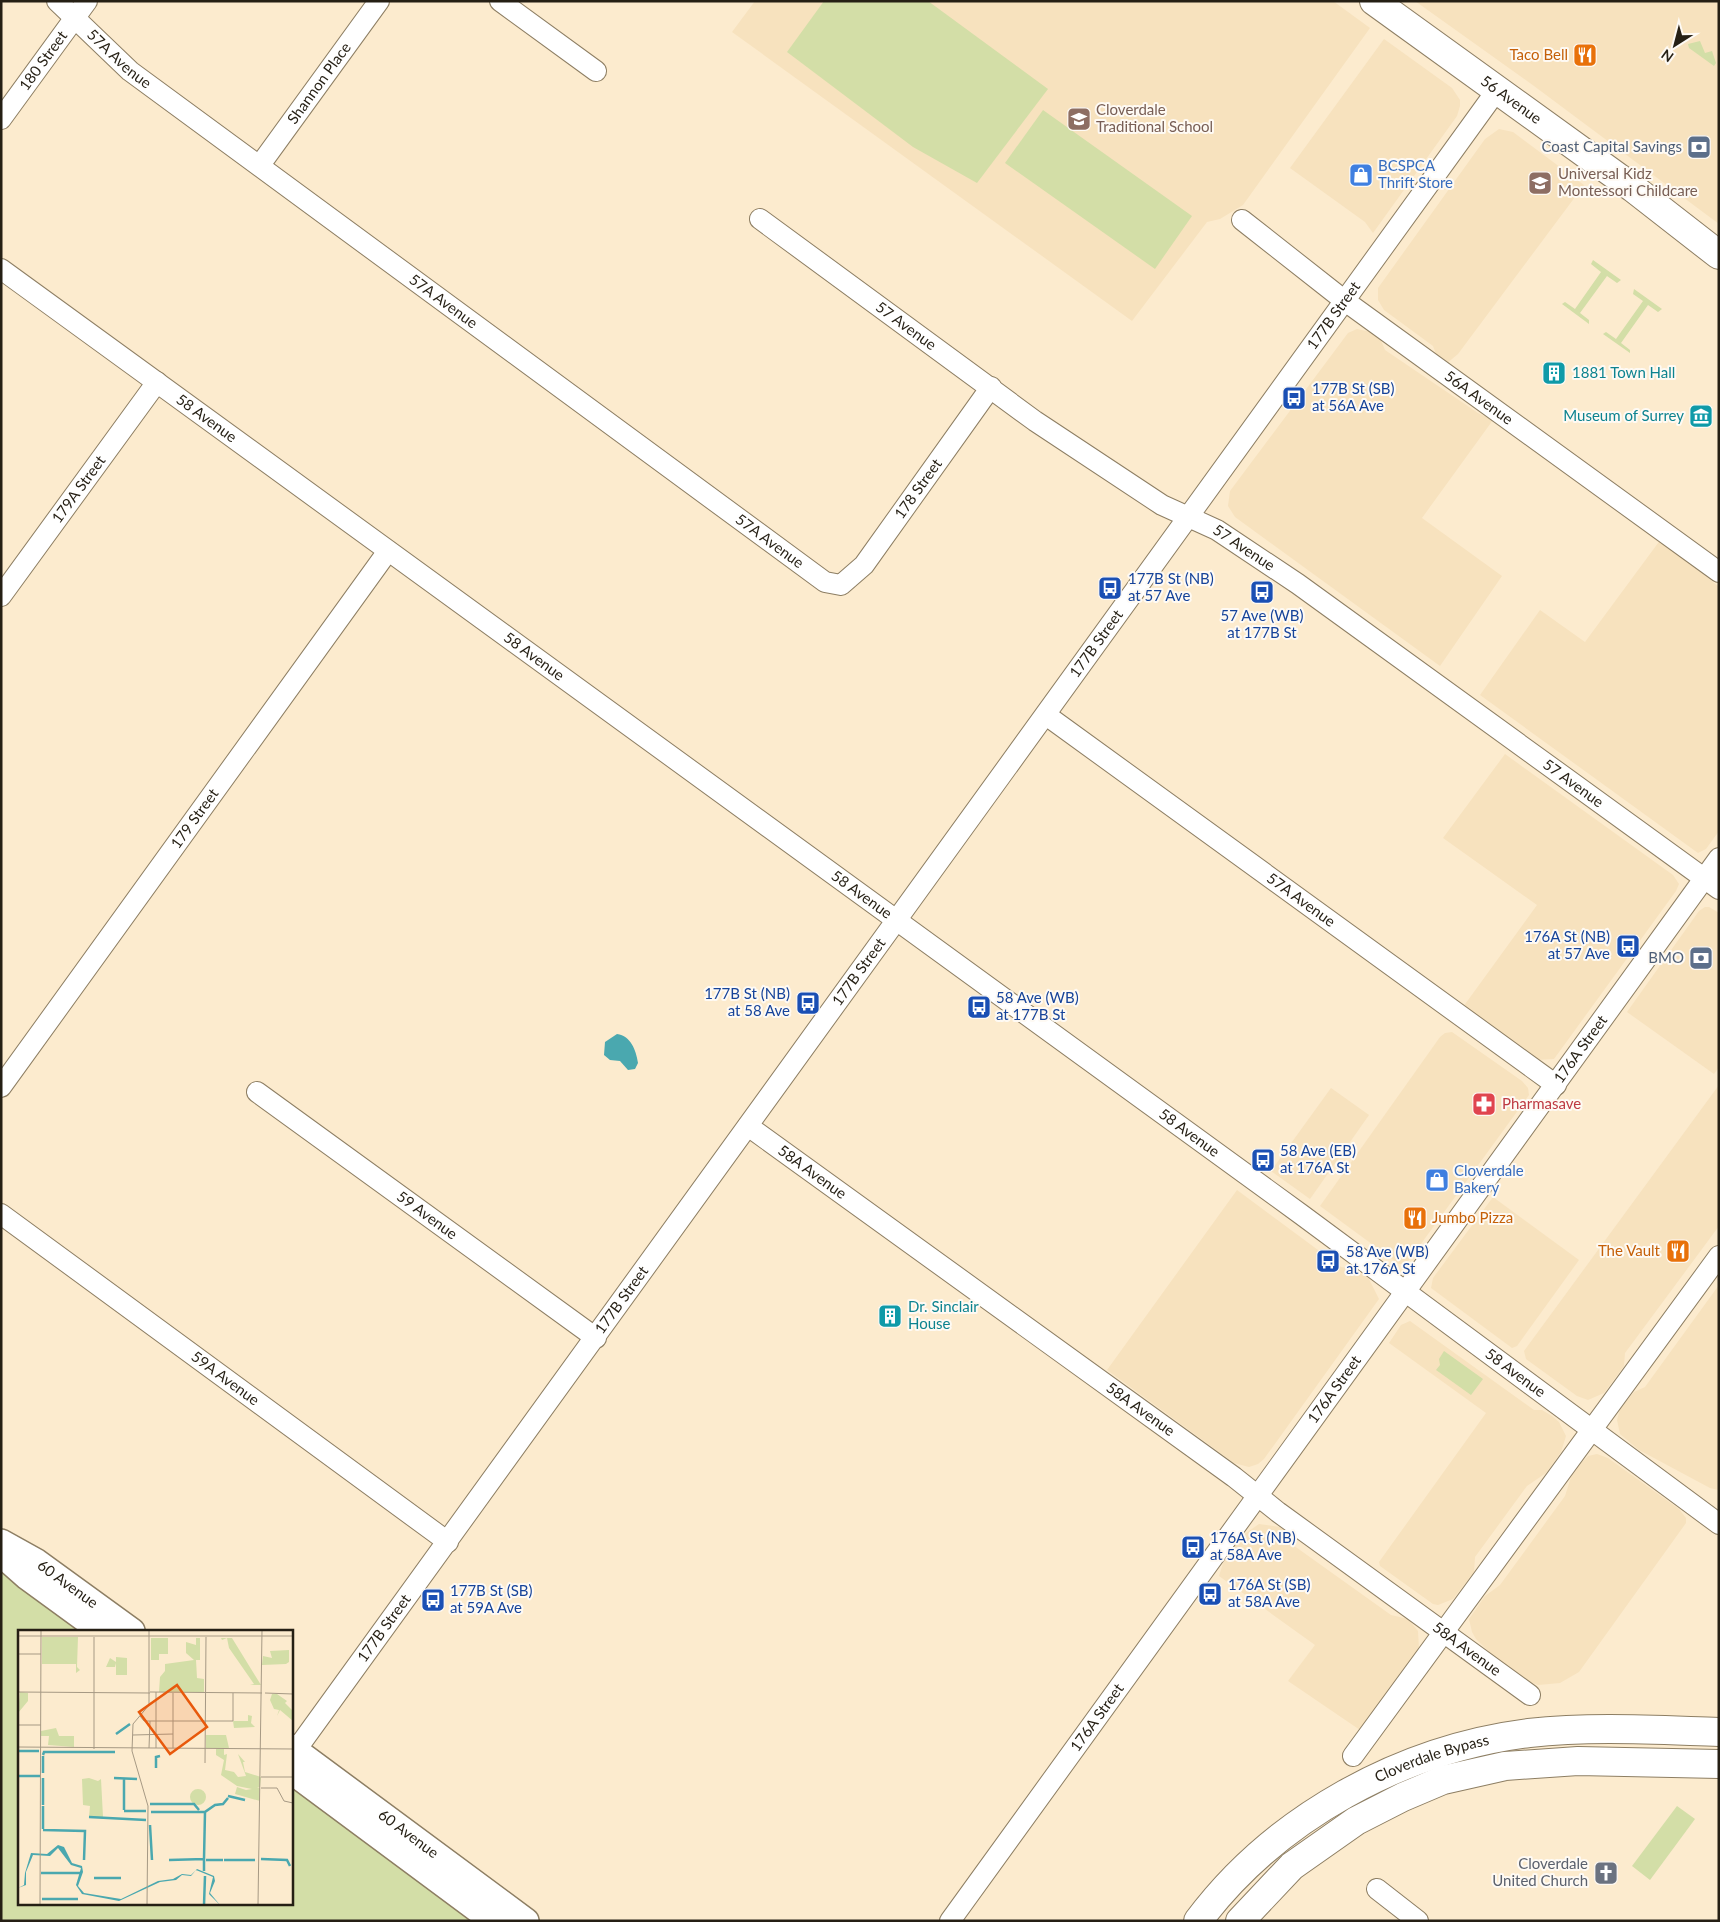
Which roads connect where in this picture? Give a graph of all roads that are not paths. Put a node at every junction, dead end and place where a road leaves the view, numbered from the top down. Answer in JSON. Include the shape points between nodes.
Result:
{"nodes":[{"id":1,"x":57,"y":1,"type":"edge"},
{"id":2,"x":87,"y":1,"type":"edge"},
{"id":3,"x":379,"y":1,"type":"edge"},
{"id":4,"x":500,"y":1,"type":"edge"},
{"id":5,"x":1374,"y":1,"type":"edge"},
{"id":6,"x":75,"y":19,"type":"junction"},
{"id":7,"x":596,"y":71,"type":"dead end"},
{"id":8,"x":1498,"y":90,"type":"junction"},
{"id":9,"x":1,"y":119,"type":"edge"},
{"id":10,"x":260,"y":165,"type":"junction"},
{"id":11,"x":760,"y":219,"type":"dead end"},
{"id":12,"x":1242,"y":220,"type":"dead end"},
{"id":13,"x":1719,"y":255,"type":"edge"},
{"id":14,"x":1,"y":269,"type":"edge"},
{"id":15,"x":1345,"y":301,"type":"junction"},
{"id":16,"x":157,"y":382,"type":"junction"},
{"id":17,"x":991,"y":387,"type":"junction"},
{"id":18,"x":1189,"y":517,"type":"junction"},
{"id":19,"x":388,"y":552,"type":"junction"},
{"id":20,"x":1719,"y":572,"type":"edge"},
{"id":21,"x":841,"y":585,"type":"joint"},
{"id":22,"x":1,"y":596,"type":"edge"},
{"id":23,"x":1046,"y":715,"type":"junction"},
{"id":24,"x":1719,"y":858,"type":"edge"},
{"id":25,"x":1712,"y":884,"type":"edge"},
{"id":26,"x":898,"y":920,"type":"junction"},
{"id":27,"x":1556,"y":1085,"type":"junction"},
{"id":28,"x":1,"y":1087,"type":"edge"},
{"id":29,"x":257,"y":1092,"type":"dead end"},
{"id":30,"x":748,"y":1126,"type":"junction"},
{"id":31,"x":1,"y":1214,"type":"edge"},
{"id":32,"x":1719,"y":1256,"type":"edge"},
{"id":33,"x":1405,"y":1292,"type":"junction"},
{"id":34,"x":596,"y":1338,"type":"junction"},
{"id":35,"x":1592,"y":1429,"type":"junction"},
{"id":36,"x":1257,"y":1495,"type":"junction"},
{"id":37,"x":1719,"y":1524,"type":"edge"},
{"id":38,"x":1,"y":1542,"type":"edge"},
{"id":39,"x":448,"y":1542,"type":"junction"},
{"id":40,"x":1,"y":1554,"type":"edge"},
{"id":41,"x":100,"y":1630,"type":"edge"},
{"id":42,"x":131,"y":1630,"type":"edge"},
{"id":43,"x":1443,"y":1632,"type":"junction"},
{"id":44,"x":1530,"y":1695,"type":"dead end"},
{"id":45,"x":1719,"y":1732,"type":"edge"},
{"id":46,"x":1353,"y":1756,"type":"dead end"},
{"id":47,"x":292,"y":1757,"type":"edge"},
{"id":48,"x":1719,"y":1764,"type":"edge"},
{"id":49,"x":1377,"y":1889,"type":"dead end"},
{"id":50,"x":467,"y":1902,"type":"junction"},
{"id":51,"x":493,"y":1921,"type":"edge"},
{"id":52,"x":507,"y":1921,"type":"edge"},
{"id":53,"x":526,"y":1921,"type":"edge"},
{"id":54,"x":950,"y":1921,"type":"edge"},
{"id":55,"x":1198,"y":1921,"type":"edge"},
{"id":56,"x":1240,"y":1921,"type":"edge"},
{"id":57,"x":1418,"y":1921,"type":"edge"}],
"edges":[{"from":1,"to":6,"type":"street","name":"57A Avenue"},
{"from":2,"to":6,"type":"street","name":"180 Street"},
{"from":3,"to":10,"type":"street","name":"Shannon Place"},
{"from":4,"to":7,"type":"street"},
{"from":5,"to":8,"type":"highway","name":"56 Avenue"},
{"from":6,"to":9,"type":"street","name":"180 Street"},
{"from":6,"to":10,"type":"street","name":"57A Avenue","via":[[130,70]]},
{"from":8,"to":13,"type":"highway","name":"56 Avenue"},
{"from":8,"to":15,"type":"street","name":"177B Street"},
{"from":10,"to":21,"type":"street","name":"57A Avenue","via":[[811,574],[825,582]]},
{"from":11,"to":17,"type":"street","name":"57 Avenue"},
{"from":12,"to":15,"type":"street","name":"56A Avenue"},
{"from":14,"to":16,"type":"street","name":"58 Avenue"},
{"from":15,"to":18,"type":"street","name":"177B Street"},
{"from":15,"to":20,"type":"street","name":"56A Avenue"},
{"from":16,"to":19,"type":"street","name":"58 Avenue"},
{"from":16,"to":22,"type":"street","name":"179A Street"},
{"from":17,"to":18,"type":"street","name":"57 Avenue","via":[[1035,421],[1162,505]]},
{"from":17,"to":21,"type":"street","name":"178 Street","via":[[864,565]]},
{"from":18,"to":23,"type":"street","name":"177B Street"},
{"from":18,"to":25,"type":"street","name":"57 Avenue","via":[[1217,530],[1298,584]]},
{"from":19,"to":26,"type":"street","name":"58 Avenue"},
{"from":19,"to":28,"type":"street","name":"179 Street"},
{"from":23,"to":26,"type":"street","name":"177B Street"},
{"from":23,"to":27,"type":"street","name":"57A Avenue"},
{"from":24,"to":25,"type":"street","name":"176A Street"},
{"from":25,"to":27,"type":"street","name":"176A Street"},
{"from":26,"to":30,"type":"street","name":"177B Street"},
{"from":26,"to":33,"type":"street","name":"58 Avenue"},
{"from":27,"to":33,"type":"street","name":"176A Street"},
{"from":29,"to":34,"type":"street","name":"59 Avenue"},
{"from":30,"to":34,"type":"street","name":"177B Street"},
{"from":30,"to":36,"type":"street","name":"58A Avenue"},
{"from":31,"to":39,"type":"street","name":"59A Avenue"},
{"from":32,"to":35,"type":"street"},
{"from":33,"to":35,"type":"street","name":"58 Avenue"},
{"from":33,"to":36,"type":"street","name":"176A Street"},
{"from":34,"to":39,"type":"street","name":"177B Street"},
{"from":35,"to":37,"type":"street","name":"58 Avenue"},
{"from":35,"to":43,"type":"street"},
{"from":36,"to":43,"type":"street","name":"58A Avenue"},
{"from":36,"to":54,"type":"street","name":"176A Street"},
{"from":38,"to":42,"type":"main road","name":"60 Avenue","via":[[37,1562]]},
{"from":39,"to":47,"type":"street","name":"177B Street"},
{"from":40,"to":41,"type":"main road","name":"60 Avenue","via":[[26,1577]]},
{"from":43,"to":44,"type":"street","name":"58A Avenue"},
{"from":43,"to":46,"type":"street"},
{"from":45,"to":55,"type":"highway","name":"Cloverdale Bypass","via":[[1612,1730],[1531,1733],[1473,1744],[1410,1763],[1350,1791],[1301,1822],[1247,1868]]},
{"from":47,"to":50,"type":"main road","name":"60 Avenue"},
{"from":47,"to":53,"type":"main road","name":"60 Avenue"},
{"from":48,"to":56,"type":"highway","name":"Cloverdale Bypass","via":[[1578,1761],[1504,1766],[1443,1780],[1356,1821],[1292,1866]]},
{"from":49,"to":57,"type":"street"},
{"from":50,"to":51,"type":"main road","name":"60 Avenue"},
{"from":50,"to":52,"type":"main road","via":[[481,1904]]}]}
